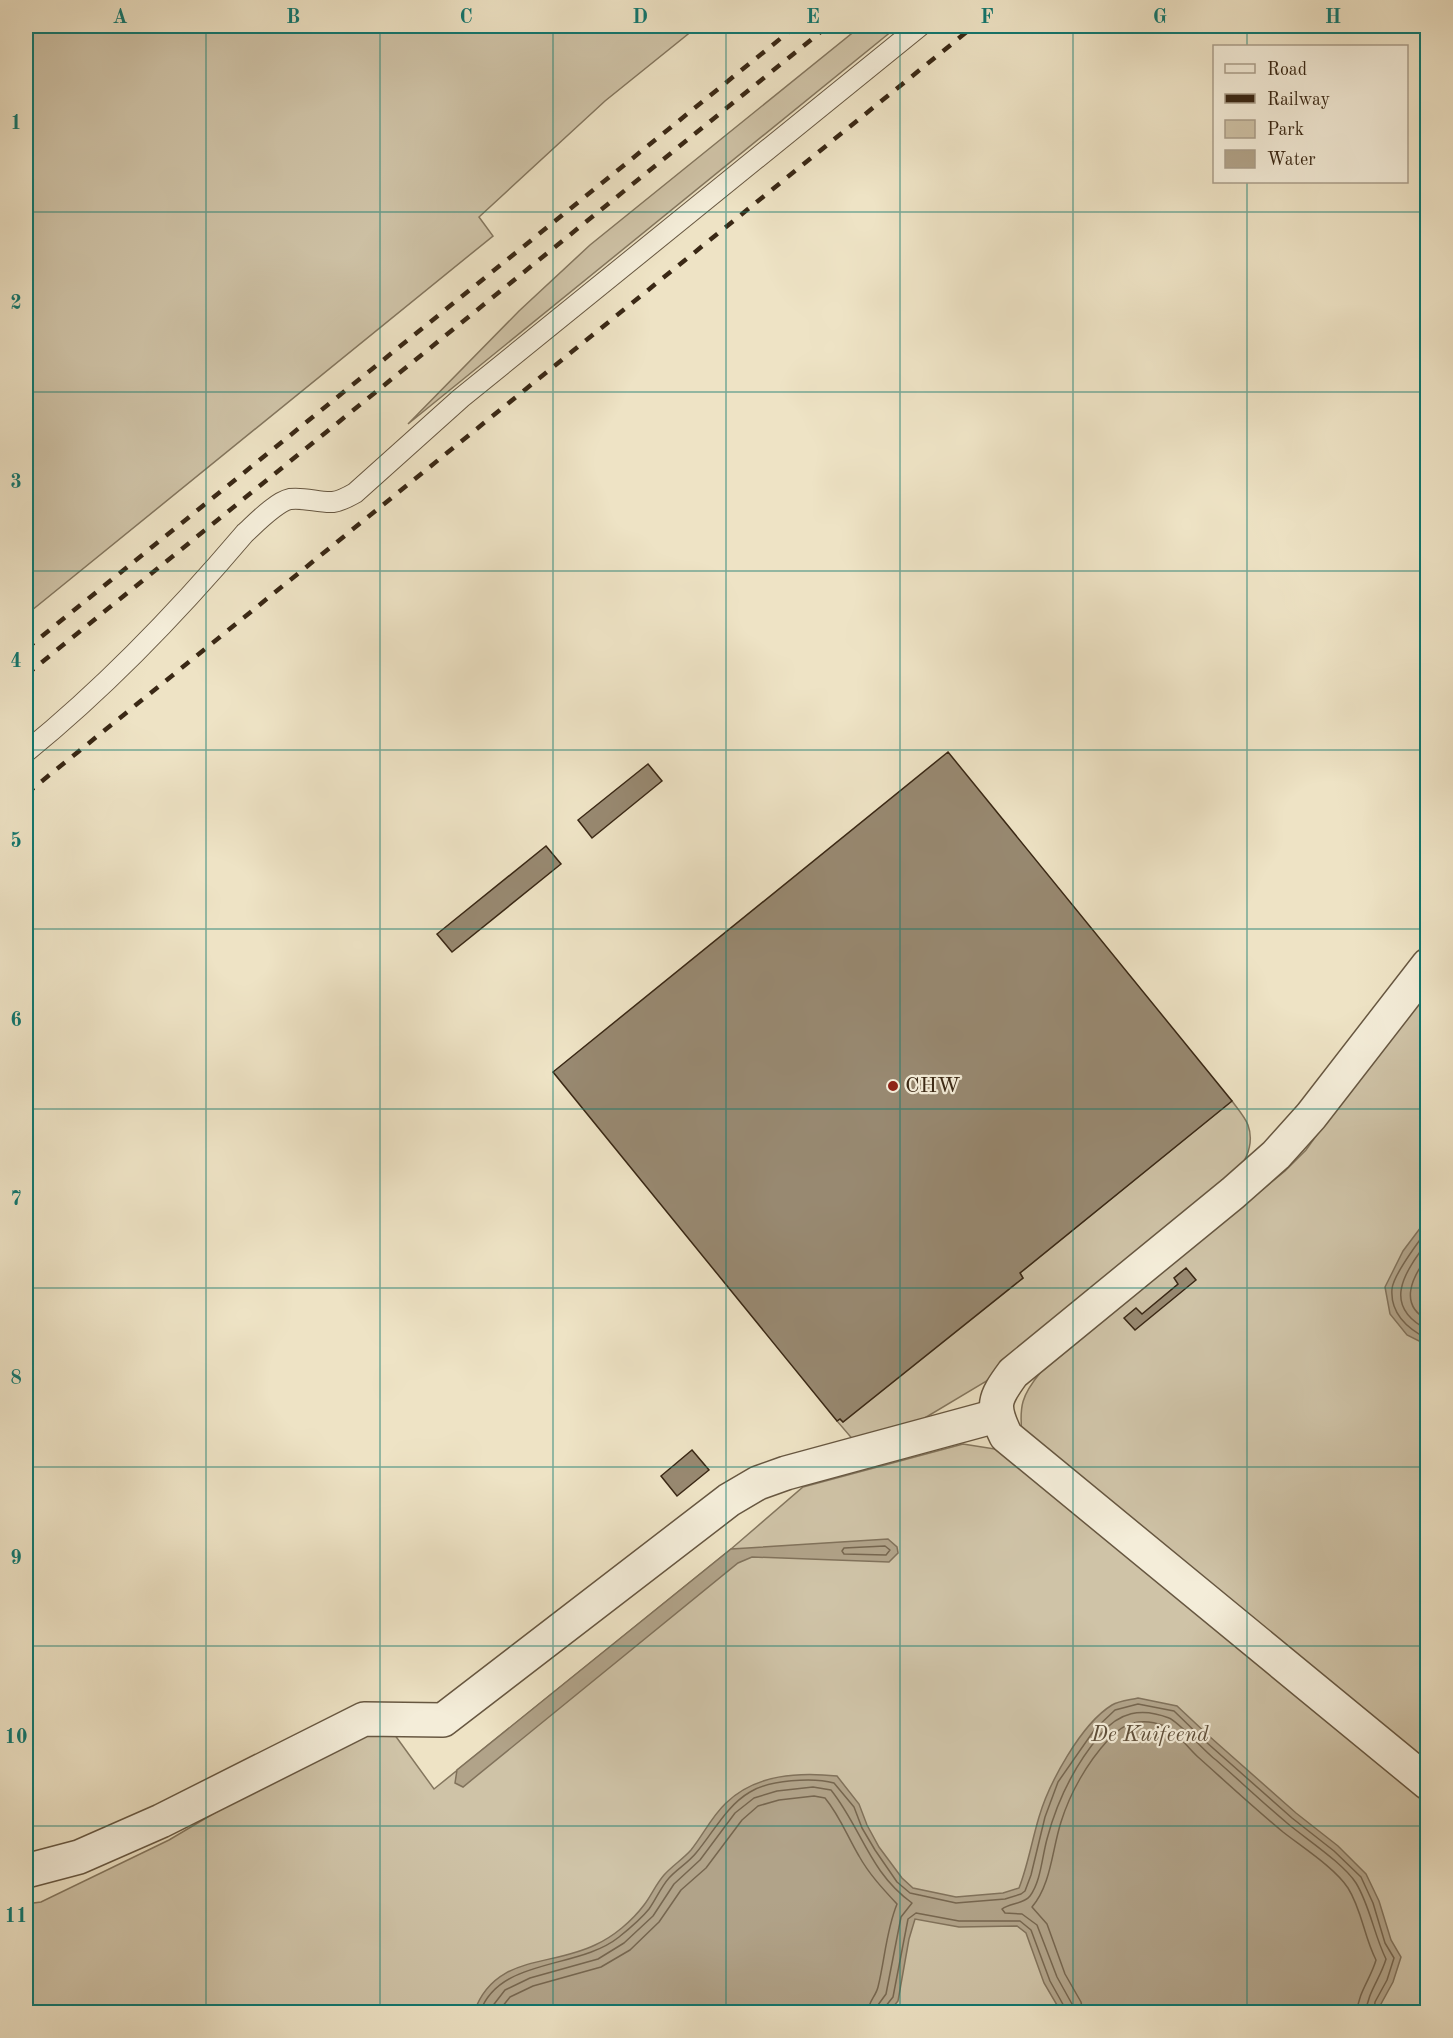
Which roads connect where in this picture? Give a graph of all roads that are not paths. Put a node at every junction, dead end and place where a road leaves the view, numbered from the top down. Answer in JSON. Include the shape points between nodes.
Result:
{"nodes":[{"id":1,"x":920,"y":26,"type":"edge"},
{"id":2,"x":26,"y":752,"type":"edge"},
{"id":3,"x":1428,"y":965,"type":"edge"},
{"id":4,"x":996,"y":1416,"type":"junction"},
{"id":5,"x":1428,"y":1783,"type":"edge"},
{"id":6,"x":26,"y":1871,"type":"edge"}],
"edges":[{"from":1,"to":2,"type":"lane","via":[[461,398],[355,493],[331,502],[288,500],[262,516],[134,654]]},
{"from":3,"to":4,"type":"street","via":[[1276,1155],[1014,1373],[998,1394]]},
{"from":4,"to":5,"type":"street","via":[[1006,1436]]},
{"from":4,"to":6,"type":"street","via":[[758,1484],[729,1500],[443,1720],[364,1719],[161,1821],[79,1857]]}]}
